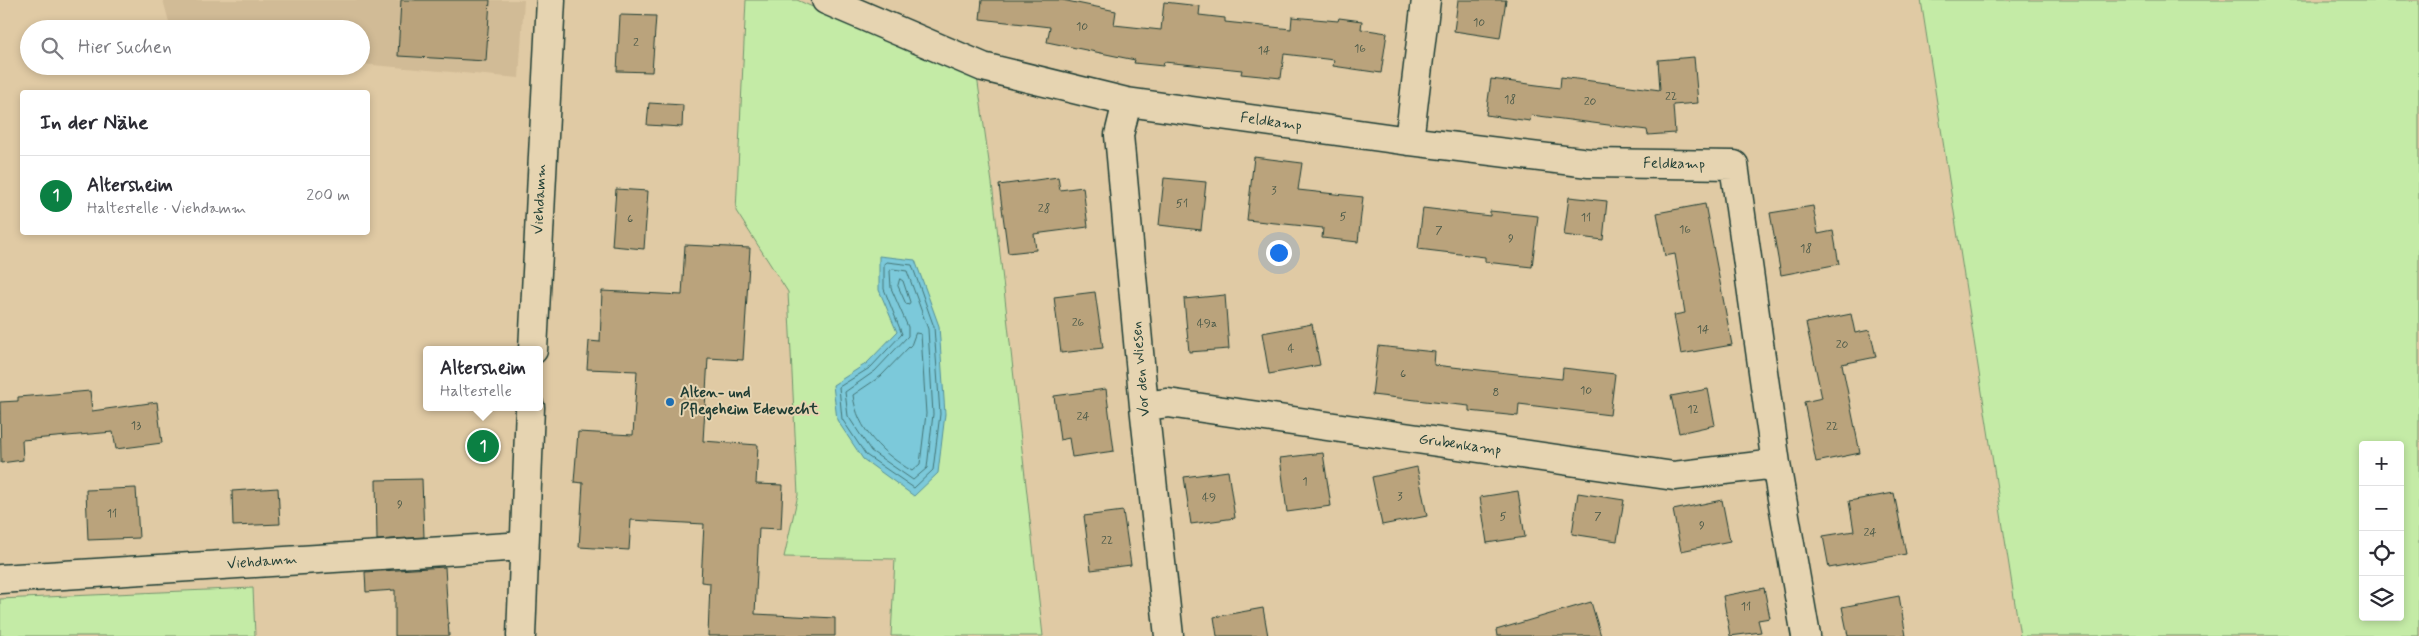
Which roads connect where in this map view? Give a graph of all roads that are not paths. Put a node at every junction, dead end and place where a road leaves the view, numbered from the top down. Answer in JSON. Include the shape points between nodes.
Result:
{"nodes":[{"id":1,"x":551,"y":0,"type":"edge"},
{"id":2,"x":826,"y":0,"type":"edge"},
{"id":3,"x":1426,"y":0,"type":"edge"},
{"id":4,"x":1127,"y":102,"type":"junction"},
{"id":5,"x":1409,"y":141,"type":"junction"},
{"id":6,"x":533,"y":346,"type":"edge"},
{"id":7,"x":1144,"y":406,"type":"junction"},
{"id":8,"x":530,"y":411,"type":"edge"},
{"id":9,"x":1776,"y":464,"type":"junction"},
{"id":10,"x":524,"y":546,"type":"junction"},
{"id":11,"x":0,"y":579,"type":"edge"},
{"id":12,"x":521,"y":636,"type":"edge"},
{"id":13,"x":1169,"y":636,"type":"edge"},
{"id":14,"x":1806,"y":636,"type":"edge"}],
"edges":[{"from":1,"to":6,"type":"street","name":"Viehdamm"},
{"from":2,"to":4,"type":"street","name":"Feldkamp","via":[[983,67]]},
{"from":3,"to":5,"type":"street"},
{"from":4,"to":5,"type":"street","name":"Feldkamp"},
{"from":4,"to":7,"type":"street","name":"Vor den Wiesen","via":[[1120,136]]},
{"from":5,"to":9,"type":"street","name":"Feldkamp","via":[[1589,163],[1734,165]]},
{"from":7,"to":9,"type":"street","name":"Grubenkamp","via":[[1168,403],[1674,476]]},
{"from":7,"to":13,"type":"street","name":"Vor den Wiesen"},
{"from":8,"to":10,"type":"street"},
{"from":9,"to":14,"type":"street"},
{"from":10,"to":11,"type":"street","name":"Viehdamm"},
{"from":10,"to":12,"type":"street"}]}
